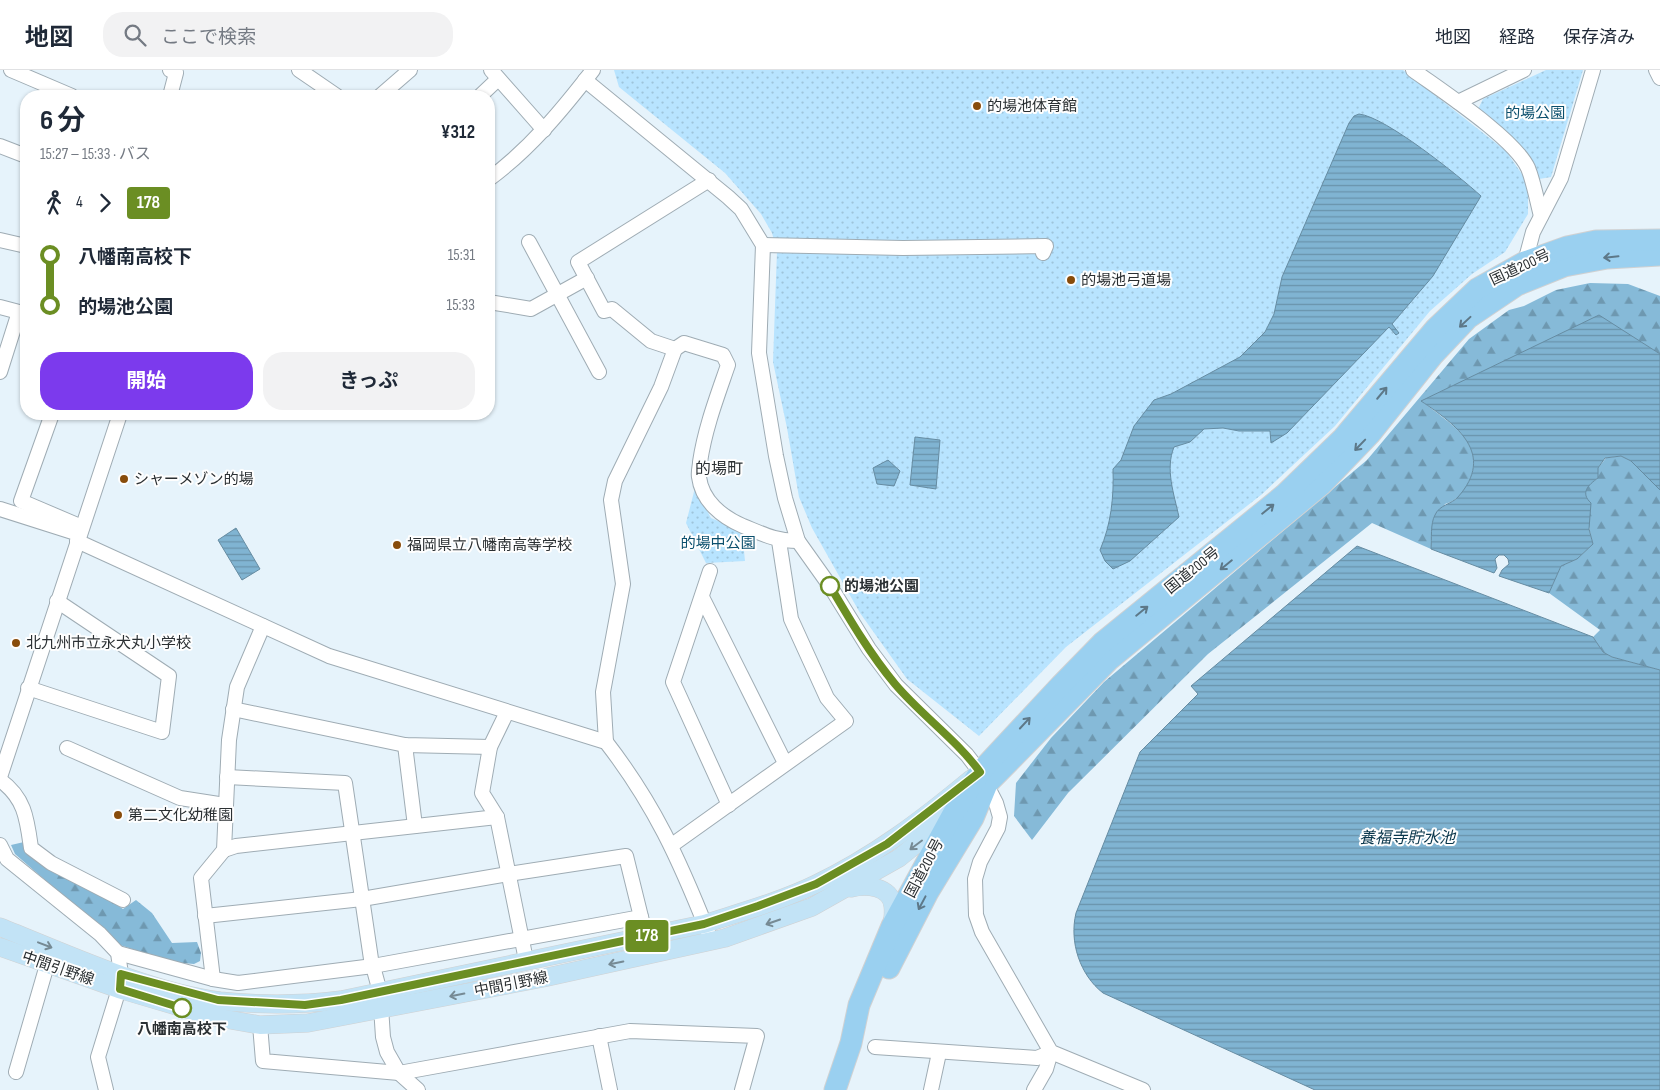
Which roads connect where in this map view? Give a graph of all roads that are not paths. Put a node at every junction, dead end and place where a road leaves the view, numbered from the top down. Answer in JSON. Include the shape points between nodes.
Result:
{"nodes":[{"id":1,"x":11,"y":70,"type":"edge"},
{"id":2,"x":170,"y":70,"type":"edge"},
{"id":3,"x":410,"y":70,"type":"edge"},
{"id":4,"x":1413,"y":70,"type":"edge"},
{"id":5,"x":1593,"y":70,"type":"edge"},
{"id":6,"x":1656,"y":70,"type":"edge"},
{"id":7,"x":307,"y":72,"type":"edge"},
{"id":8,"x":1515,"y":72,"type":"edge"},
{"id":9,"x":494,"y":74,"type":"edge"},
{"id":10,"x":589,"y":75,"type":"edge"},
{"id":11,"x":1660,"y":78,"type":"edge"},
{"id":12,"x":58,"y":90,"type":"edge"},
{"id":13,"x":172,"y":90,"type":"edge"},
{"id":14,"x":330,"y":90,"type":"edge"},
{"id":15,"x":387,"y":90,"type":"edge"},
{"id":16,"x":484,"y":90,"type":"edge"},
{"id":17,"x":1458,"y":102,"type":"junction"},
{"id":18,"x":544,"y":130,"type":"junction"},
{"id":19,"x":0,"y":146,"type":"edge"},
{"id":20,"x":20,"y":154,"type":"edge"},
{"id":21,"x":495,"y":174,"type":"edge"},
{"id":22,"x":709,"y":180,"type":"junction"},
{"id":23,"x":1542,"y":216,"type":"junction"},
{"id":24,"x":0,"y":240,"type":"edge"},
{"id":25,"x":1660,"y":240,"type":"edge"},
{"id":26,"x":528,"y":242,"type":"dead end"},
{"id":27,"x":20,"y":245,"type":"edge"},
{"id":28,"x":763,"y":245,"type":"junction"},
{"id":29,"x":1043,"y":253,"type":"dead end"},
{"id":30,"x":1660,"y":255,"type":"edge"},
{"id":31,"x":1529,"y":269,"type":"junction"},
{"id":32,"x":587,"y":278,"type":"junction"},
{"id":33,"x":558,"y":295,"type":"junction"},
{"id":34,"x":495,"y":303,"type":"edge"},
{"id":35,"x":0,"y":307,"type":"edge"},
{"id":36,"x":675,"y":350,"type":"junction"},
{"id":37,"x":0,"y":372,"type":"edge"},
{"id":38,"x":599,"y":372,"type":"dead end"},
{"id":39,"x":50,"y":420,"type":"edge"},
{"id":40,"x":118,"y":420,"type":"edge"},
{"id":41,"x":0,"y":509,"type":"edge"},
{"id":42,"x":79,"y":534,"type":"junction"},
{"id":43,"x":780,"y":541,"type":"junction"},
{"id":44,"x":798,"y":541,"type":"junction"},
{"id":45,"x":710,"y":571,"type":"dead end"},
{"id":46,"x":702,"y":597,"type":"junction"},
{"id":47,"x":57,"y":601,"type":"junction"},
{"id":48,"x":263,"y":626,"type":"junction"},
{"id":49,"x":28,"y":688,"type":"junction"},
{"id":50,"x":233,"y":709,"type":"junction"},
{"id":51,"x":507,"y":712,"type":"junction"},
{"id":52,"x":606,"y":742,"type":"junction"},
{"id":53,"x":405,"y":745,"type":"junction"},
{"id":54,"x":67,"y":748,"type":"dead end"},
{"id":55,"x":490,"y":748,"type":"junction"},
{"id":56,"x":785,"y":763,"type":"junction"},
{"id":57,"x":227,"y":777,"type":"junction"},
{"id":58,"x":983,"y":778,"type":"junction"},
{"id":59,"x":0,"y":779,"type":"edge"},
{"id":60,"x":225,"y":805,"type":"junction"},
{"id":61,"x":729,"y":805,"type":"junction"},
{"id":62,"x":953,"y":814,"type":"junction"},
{"id":63,"x":497,"y":817,"type":"junction"},
{"id":64,"x":414,"y":826,"type":"junction"},
{"id":65,"x":352,"y":834,"type":"junction"},
{"id":66,"x":0,"y":845,"type":"edge"},
{"id":67,"x":672,"y":845,"type":"junction"},
{"id":68,"x":224,"y":850,"type":"junction"},
{"id":69,"x":508,"y":874,"type":"junction"},
{"id":70,"x":844,"y":890,"type":"junction"},
{"id":71,"x":362,"y":899,"type":"junction"},
{"id":72,"x":123,"y":900,"type":"dead end"},
{"id":73,"x":205,"y":916,"type":"junction"},
{"id":74,"x":641,"y":917,"type":"junction"},
{"id":75,"x":704,"y":924,"type":"junction"},
{"id":76,"x":892,"y":926,"type":"junction"},
{"id":77,"x":0,"y":927,"type":"edge"},
{"id":78,"x":646,"y":936,"type":"junction"},
{"id":79,"x":521,"y":940,"type":"junction"},
{"id":80,"x":712,"y":942,"type":"junction"},
{"id":81,"x":0,"y":947,"type":"edge"},
{"id":82,"x":118,"y":953,"type":"junction"},
{"id":83,"x":526,"y":960,"type":"junction"},
{"id":84,"x":47,"y":964,"type":"junction"},
{"id":85,"x":373,"y":966,"type":"junction"},
{"id":86,"x":213,"y":979,"type":"junction"},
{"id":87,"x":120,"y":982,"type":"junction"},
{"id":88,"x":380,"y":992,"type":"junction"},
{"id":89,"x":381,"y":1010,"type":"junction"},
{"id":90,"x":260,"y":1026,"type":"junction"},
{"id":91,"x":599,"y":1036,"type":"junction"},
{"id":92,"x":851,"y":1042,"type":"junction"},
{"id":93,"x":875,"y":1047,"type":"dead end"},
{"id":94,"x":1051,"y":1052,"type":"junction"},
{"id":95,"x":939,"y":1053,"type":"junction"},
{"id":96,"x":16,"y":1072,"type":"dead end"},
{"id":97,"x":399,"y":1073,"type":"junction"},
{"id":98,"x":106,"y":1090,"type":"edge"},
{"id":99,"x":418,"y":1090,"type":"edge"},
{"id":100,"x":610,"y":1090,"type":"edge"},
{"id":101,"x":742,"y":1090,"type":"edge"},
{"id":102,"x":835,"y":1090,"type":"edge"},
{"id":103,"x":931,"y":1090,"type":"edge"},
{"id":104,"x":1034,"y":1090,"type":"edge"},
{"id":105,"x":1143,"y":1090,"type":"edge"}],
"edges":[{"from":1,"to":12,"type":"street"},
{"from":2,"to":13,"type":"street","via":[[176,73]]},
{"from":3,"to":15,"type":"street"},
{"from":4,"to":17,"type":"street"},
{"from":5,"to":23,"type":"street","via":[[1561,178]]},
{"from":6,"to":11,"type":"street"},
{"from":7,"to":14,"type":"street"},
{"from":8,"to":17,"type":"street"},
{"from":9,"to":16,"type":"street"},
{"from":9,"to":18,"type":"street"},
{"from":10,"to":18,"type":"street"},
{"from":10,"to":22,"type":"street"},
{"from":17,"to":23,"type":"street","via":[[1511,145],[1527,167]]},
{"from":18,"to":21,"type":"street"},
{"from":19,"to":20,"type":"street"},
{"from":22,"to":28,"type":"street","via":[[741,209]]},
{"from":22,"to":32,"type":"street","via":[[578,262]]},
{"from":23,"to":31,"type":"street","via":[[1533,232]]},
{"from":24,"to":27,"type":"street"},
{"from":25,"to":31,"type":"highway","name":"国道200号","via":[[1596,241],[1567,247]]},
{"from":26,"to":33,"type":"street"},
{"from":28,"to":29,"type":"street","via":[[903,248],[1046,246]]},
{"from":28,"to":44,"type":"street","via":[[759,353],[776,456]]},
{"from":30,"to":31,"type":"highway","name":"国道200号","one_way":true,"via":[[1606,258]]},
{"from":31,"to":58,"type":"highway","name":"国道200号","via":[[1468,318],[1370,434],[1321,485],[1109,660]]},
{"from":32,"to":33,"type":"street"},
{"from":32,"to":36,"type":"street","via":[[604,311],[612,310],[651,341]]},
{"from":33,"to":34,"type":"street","via":[[531,309]]},
{"from":33,"to":38,"type":"street"},
{"from":35,"to":37,"type":"street","via":[[19,312]]},
{"from":36,"to":43,"type":"street","via":[[684,343],[723,354],[728,365],[702,449],[698,477],[708,499],[718,513]]},
{"from":36,"to":52,"type":"street","via":[[661,387],[615,481],[611,500],[623,584],[603,692]]},
{"from":39,"to":42,"type":"street","via":[[21,501]]},
{"from":40,"to":42,"type":"street"},
{"from":41,"to":42,"type":"street"},
{"from":42,"to":47,"type":"street"},
{"from":42,"to":48,"type":"street"},
{"from":43,"to":44,"type":"street"},
{"from":43,"to":56,"type":"street","via":[[791,619],[827,698],[846,721]]},
{"from":44,"to":58,"type":"street","via":[[896,685],[968,755]]},
{"from":45,"to":46,"type":"street"},
{"from":46,"to":56,"type":"street"},
{"from":46,"to":61,"type":"street","via":[[673,682]]},
{"from":47,"to":49,"type":"street"},
{"from":47,"to":49,"type":"street","via":[[169,676],[162,732]]},
{"from":48,"to":50,"type":"street","via":[[237,687]]},
{"from":48,"to":51,"type":"street","via":[[329,656]]},
{"from":49,"to":59,"type":"street"},
{"from":50,"to":53,"type":"street"},
{"from":50,"to":57,"type":"street"},
{"from":51,"to":52,"type":"street"},
{"from":51,"to":55,"type":"street"},
{"from":52,"to":67,"type":"street","via":[[634,778]]},
{"from":53,"to":55,"type":"street"},
{"from":53,"to":64,"type":"street"},
{"from":54,"to":60,"type":"street","via":[[180,798]]},
{"from":55,"to":63,"type":"street","via":[[482,793]]},
{"from":56,"to":61,"type":"street"},
{"from":57,"to":60,"type":"street"},
{"from":57,"to":65,"type":"street","via":[[344,783]]},
{"from":58,"to":62,"type":"highway","name":"国道200号"},
{"from":58,"to":75,"type":"main road","name":"中間引野線","via":[[887,844],[816,884]]},
{"from":58,"to":92,"type":"highway","name":"国道200号","one_way":true,"via":[[974,818],[928,892],[893,958],[872,1007]]},
{"from":58,"to":94,"type":"street","via":[[1000,817],[975,879],[976,915],[982,932]]},
{"from":59,"to":72,"type":"street","via":[[13,789],[22,805],[31,848],[51,863]]},
{"from":60,"to":68,"type":"street"},
{"from":61,"to":67,"type":"street"},
{"from":62,"to":70,"type":"main road","name":"中間引野線","one_way":true,"via":[[899,858]]},
{"from":62,"to":76,"type":"highway","name":"国道200号"},
{"from":63,"to":64,"type":"street"},
{"from":63,"to":69,"type":"street"},
{"from":64,"to":65,"type":"street"},
{"from":65,"to":68,"type":"street"},
{"from":65,"to":71,"type":"street"},
{"from":66,"to":82,"type":"street","via":[[7,859],[100,934]]},
{"from":67,"to":75,"type":"street"},
{"from":68,"to":73,"type":"street","via":[[201,878]]},
{"from":69,"to":71,"type":"street"},
{"from":69,"to":74,"type":"street","via":[[626,856]]},
{"from":69,"to":79,"type":"street"},
{"from":70,"to":76,"type":"main road","via":[[871,886],[888,894],[894,904]]},
{"from":70,"to":80,"type":"main road","name":"中間引野線","one_way":true,"via":[[796,914]]},
{"from":71,"to":73,"type":"street"},
{"from":71,"to":85,"type":"street"},
{"from":73,"to":86,"type":"street"},
{"from":74,"to":78,"type":"street"},
{"from":74,"to":79,"type":"street"},
{"from":75,"to":78,"type":"main road","name":"中間引野線"},
{"from":75,"to":80,"type":"street"},
{"from":76,"to":92,"type":"highway","name":"国道200号","via":[[859,1005]]},
{"from":77,"to":87,"type":"main road","name":"中間引野線","one_way":true},
{"from":78,"to":83,"type":"main road","name":"中間引野線"},
{"from":79,"to":83,"type":"street"},
{"from":79,"to":85,"type":"street"},
{"from":80,"to":89,"type":"main road","name":"中間引野線","one_way":true},
{"from":81,"to":84,"type":"main road","name":"中間引野線"},
{"from":82,"to":86,"type":"street"},
{"from":82,"to":87,"type":"street"},
{"from":83,"to":88,"type":"main road","name":"中間引野線"},
{"from":84,"to":87,"type":"main road","name":"中間引野線"},
{"from":84,"to":96,"type":"street"},
{"from":85,"to":86,"type":"street","via":[[238,983]]},
{"from":85,"to":88,"type":"street"},
{"from":87,"to":88,"type":"main road","name":"中間引野線","via":[[259,1004],[305,1005]]},
{"from":87,"to":90,"type":"main road","name":"中間引野線","via":[[214,1017]]},
{"from":87,"to":98,"type":"street","via":[[98,1058]]},
{"from":88,"to":89,"type":"street"},
{"from":89,"to":90,"type":"main road","name":"中間引野線","via":[[308,1023]]},
{"from":89,"to":97,"type":"street","via":[[387,1052]]},
{"from":90,"to":97,"type":"street","via":[[263,1061]]},
{"from":91,"to":97,"type":"street"},
{"from":91,"to":100,"type":"street"},
{"from":91,"to":101,"type":"street","via":[[630,1031],[757,1036]]},
{"from":92,"to":102,"type":"highway","name":"国道200号"},
{"from":93,"to":95,"type":"street"},
{"from":94,"to":95,"type":"street","via":[[1037,1058]]},
{"from":94,"to":104,"type":"street"},
{"from":94,"to":105,"type":"street"},
{"from":95,"to":103,"type":"street"},
{"from":97,"to":99,"type":"street"}]}
